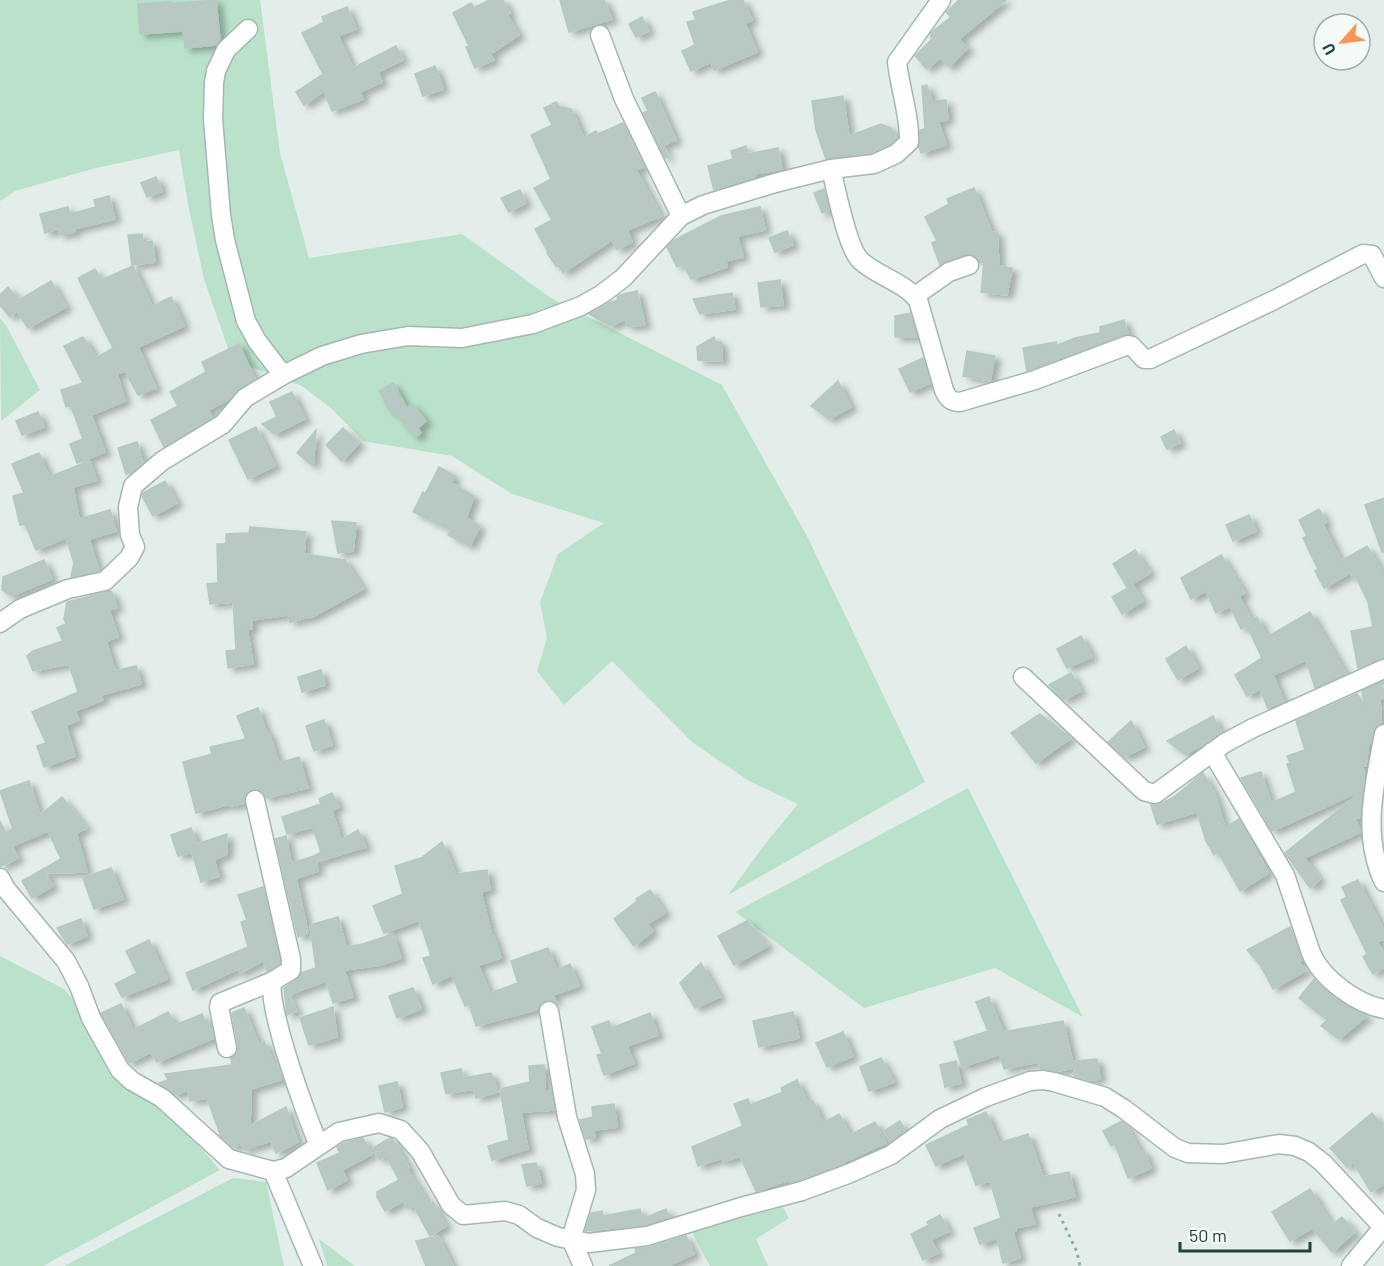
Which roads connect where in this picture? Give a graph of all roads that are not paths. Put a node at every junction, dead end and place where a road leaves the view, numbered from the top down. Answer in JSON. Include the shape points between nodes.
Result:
{"nodes":[{"id":1,"x":941,"y":0,"type":"edge"},
{"id":2,"x":248,"y":29,"type":"dead end"},
{"id":3,"x":600,"y":35,"type":"dead end"},
{"id":4,"x":831,"y":169,"type":"junction"},
{"id":5,"x":681,"y":216,"type":"junction"},
{"id":6,"x":969,"y":265,"type":"dead end"},
{"id":7,"x":1384,"y":278,"type":"edge"},
{"id":8,"x":915,"y":296,"type":"junction"},
{"id":9,"x":283,"y":375,"type":"junction"},
{"id":10,"x":0,"y":623,"type":"edge"},
{"id":11,"x":1384,"y":669,"type":"edge"},
{"id":12,"x":1023,"y":677,"type":"dead end"},
{"id":13,"x":1384,"y":734,"type":"edge"},
{"id":14,"x":1212,"y":752,"type":"junction"},
{"id":15,"x":255,"y":800,"type":"dead end"},
{"id":16,"x":0,"y":879,"type":"edge"},
{"id":17,"x":1384,"y":882,"type":"edge"},
{"id":18,"x":273,"y":981,"type":"junction"},
{"id":19,"x":1384,"y":1009,"type":"edge"},
{"id":20,"x":549,"y":1011,"type":"dead end"},
{"id":21,"x":227,"y":1048,"type":"dead end"},
{"id":22,"x":319,"y":1144,"type":"junction"},
{"id":23,"x":273,"y":1171,"type":"junction"},
{"id":24,"x":1383,"y":1226,"type":"edge"},
{"id":25,"x":571,"y":1239,"type":"junction"},
{"id":26,"x":313,"y":1266,"type":"edge"},
{"id":27,"x":583,"y":1266,"type":"edge"},
{"id":28,"x":1352,"y":1266,"type":"edge"}],
"edges":[{"from":1,"to":4,"type":"street","via":[[897,62],[910,126],[909,142],[896,154],[874,164]]},
{"from":2,"to":9,"type":"street","via":[[226,50],[214,82],[221,215],[246,321],[256,341]]},
{"from":3,"to":5,"type":"street","via":[[624,99]]},
{"from":4,"to":5,"type":"street","via":[[728,196]]},
{"from":4,"to":8,"type":"street","via":[[857,257]]},
{"from":5,"to":9,"type":"street","via":[[623,278],[581,306],[533,324],[462,338],[408,336],[361,344],[322,356]]},
{"from":6,"to":8,"type":"street","via":[[950,272]]},
{"from":7,"to":8,"type":"street","via":[[1375,258],[1367,253],[1150,359],[1144,359],[1128,345],[1035,380],[960,402],[946,396]]},
{"from":9,"to":10,"type":"street","via":[[245,398],[223,424],[162,461],[133,486],[128,507],[135,547],[105,581],[68,589],[20,609]]},
{"from":11,"to":14,"type":"street","via":[[1253,728]]},
{"from":12,"to":14,"type":"street","via":[[1150,794]]},
{"from":13,"to":17,"type":"street","via":[[1371,802],[1374,849]]},
{"from":14,"to":19,"type":"street","via":[[1286,875],[1317,964],[1358,1001]]},
{"from":15,"to":18,"type":"street","via":[[291,959],[291,970]]},
{"from":16,"to":23,"type":"street","via":[[66,962],[120,1070],[162,1098],[230,1159]]},
{"from":18,"to":21,"type":"street","via":[[220,1003]]},
{"from":18,"to":22,"type":"street","via":[[271,993],[280,1031]]},
{"from":20,"to":25,"type":"street","via":[[564,1106],[585,1174],[586,1190]]},
{"from":22,"to":23,"type":"street","via":[[286,1168]]},
{"from":22,"to":25,"type":"street","via":[[339,1132],[379,1123],[401,1130],[420,1151],[451,1205],[464,1215],[505,1211],[558,1237]]},
{"from":23,"to":26,"type":"street"},
{"from":24,"to":25,"type":"street","via":[[1309,1152],[1279,1144],[1222,1154],[1188,1154],[1105,1097],[1043,1080],[968,1106],[940,1119],[891,1155],[801,1191],[646,1236],[589,1243]]},
{"from":24,"to":28,"type":"street"},
{"from":25,"to":27,"type":"street"}]}
